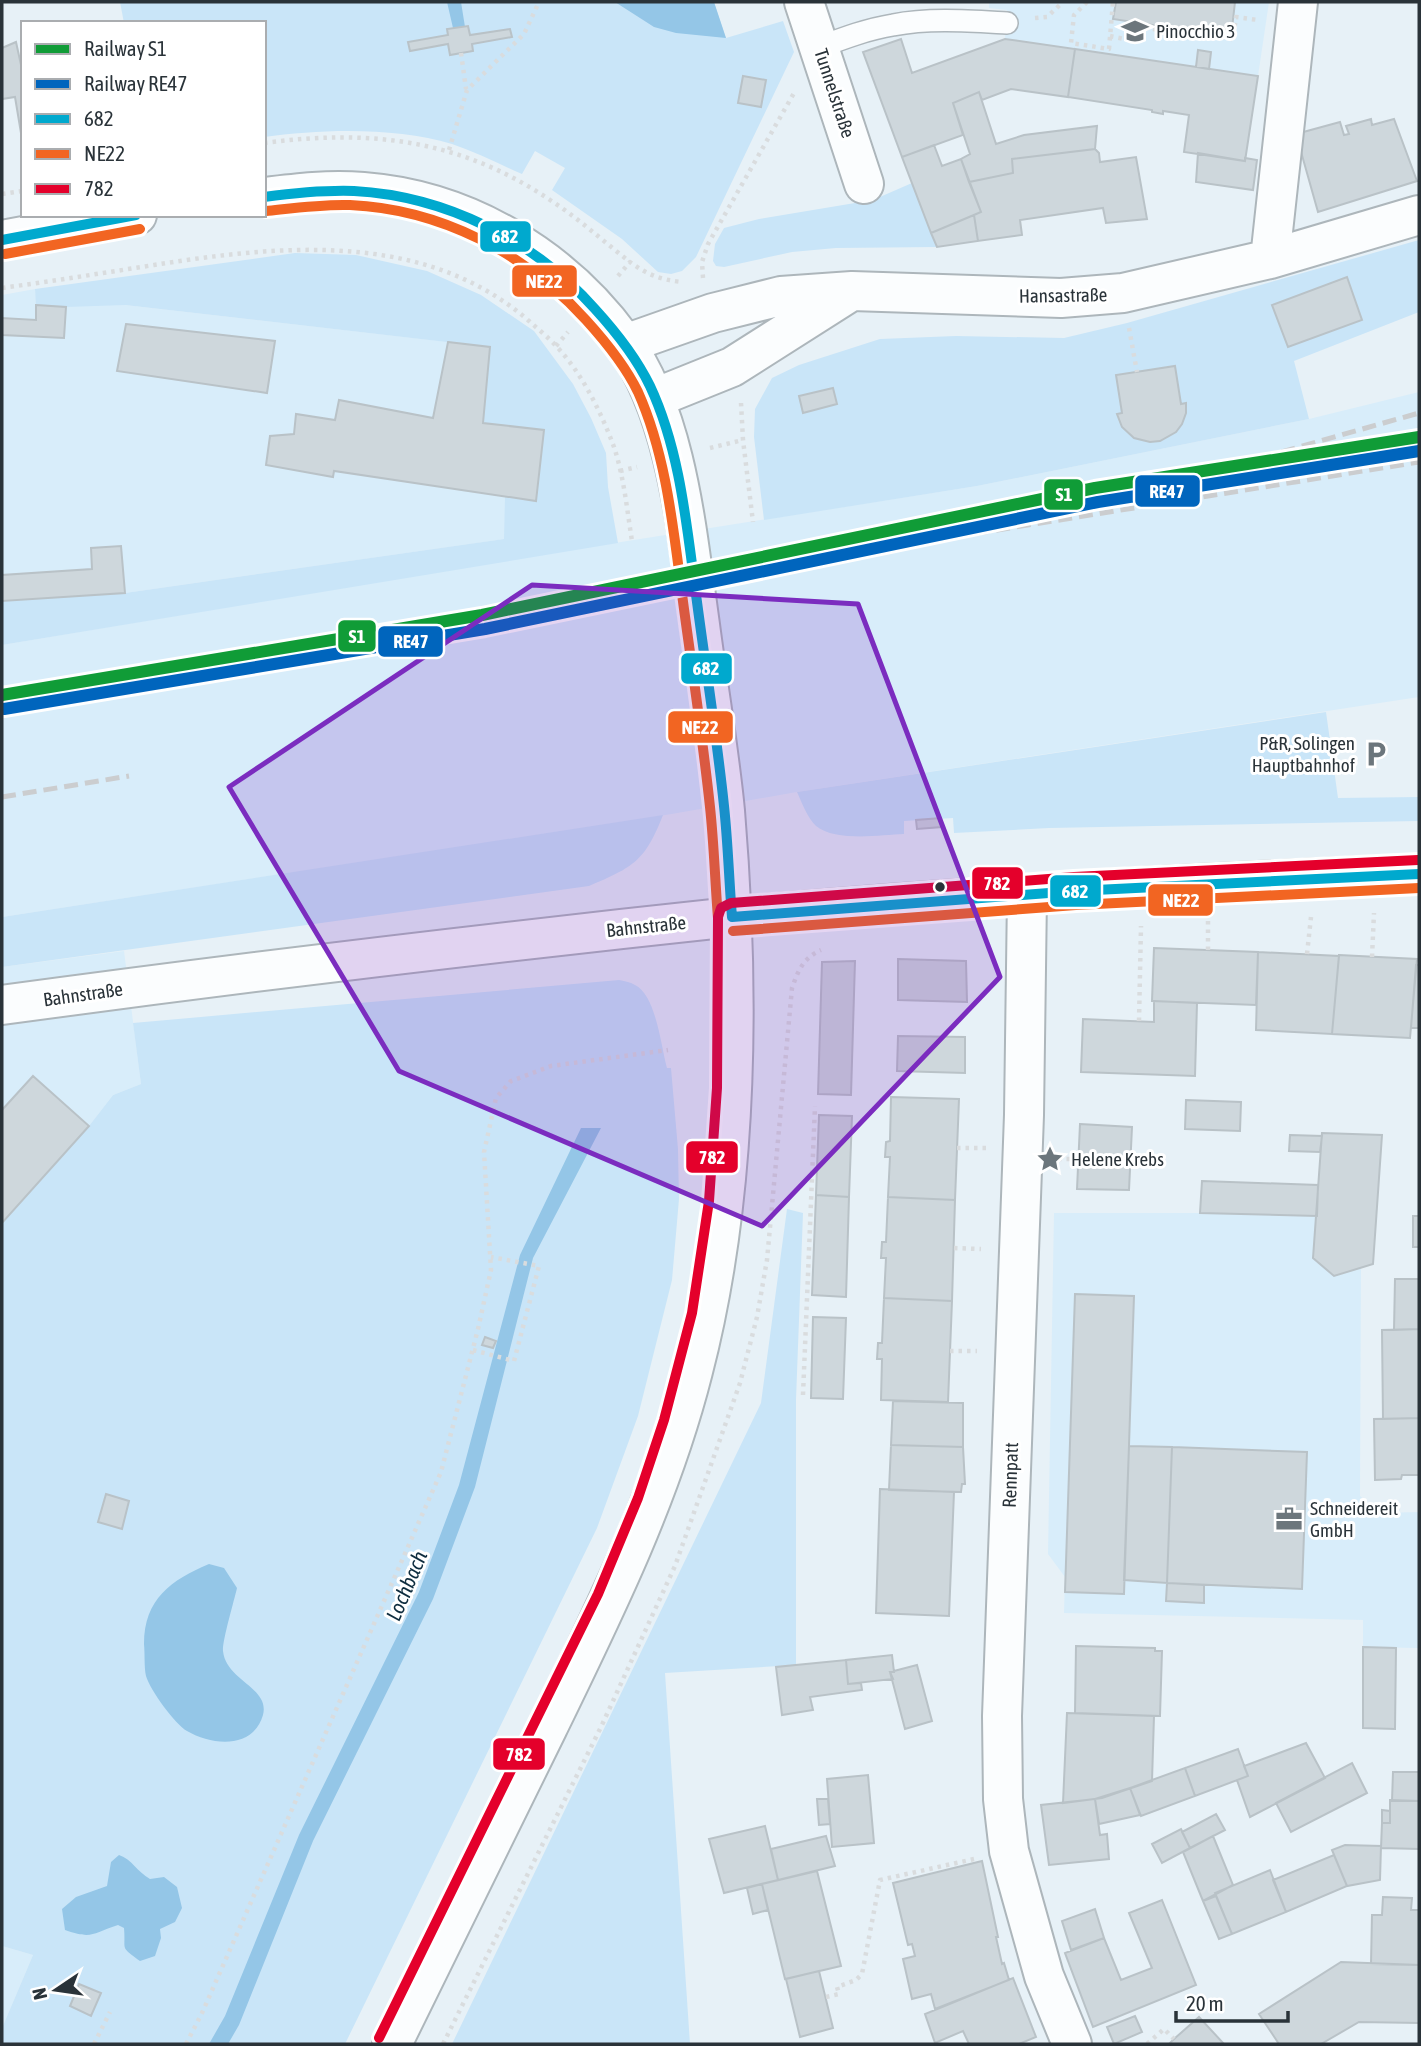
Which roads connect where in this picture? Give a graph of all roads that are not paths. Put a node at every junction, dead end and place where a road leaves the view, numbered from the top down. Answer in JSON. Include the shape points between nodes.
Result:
{"nodes":[{"id":1,"x":804,"y":2,"type":"edge"},
{"id":2,"x":1297,"y":13,"type":"edge"},
{"id":3,"x":1007,"y":23,"type":"dead end"},
{"id":4,"x":820,"y":47,"type":"junction"},
{"id":5,"x":864,"y":184,"type":"dead end"},
{"id":6,"x":266,"y":197,"type":"edge"},
{"id":7,"x":1419,"y":215,"type":"edge"},
{"id":8,"x":126,"y":217,"type":"edge"},
{"id":9,"x":2,"y":240,"type":"edge"},
{"id":10,"x":1270,"y":259,"type":"junction"},
{"id":11,"x":852,"y":291,"type":"junction"},
{"id":12,"x":625,"y":344,"type":"junction"},
{"id":13,"x":656,"y":398,"type":"junction"},
{"id":14,"x":1419,"y":874,"type":"edge"},
{"id":15,"x":1027,"y":895,"type":"junction"},
{"id":16,"x":732,"y":917,"type":"junction"},
{"id":17,"x":2,"y":1005,"type":"edge"},
{"id":18,"x":392,"y":2044,"type":"edge"},
{"id":19,"x":1072,"y":2044,"type":"edge"}],
"edges":[{"from":1,"to":4,"type":"street","name":"Tunnelstraße"},
{"from":2,"to":10,"type":"street"},
{"from":3,"to":4,"type":"lane","via":[[938,20],[894,24]]},
{"from":4,"to":5,"type":"street","name":"Tunnelstraße"},
{"from":6,"to":12,"type":"street","via":[[363,192],[412,199],[466,216],[513,239],[567,278]]},
{"from":7,"to":10,"type":"street","name":"Hansastraße"},
{"from":8,"to":9,"type":"street"},
{"from":10,"to":11,"type":"street","name":"Hansastraße","via":[[1110,294],[1061,298]]},
{"from":11,"to":12,"type":"street","name":"Hansastraße","via":[[781,296],[713,313]]},
{"from":11,"to":13,"type":"street","via":[[732,367]]},
{"from":12,"to":13,"type":"street"},
{"from":13,"to":16,"type":"street","via":[[687,531],[724,806]]},
{"from":14,"to":15,"type":"street","name":"Bahnstraße"},
{"from":15,"to":16,"type":"street","name":"Bahnstraße"},
{"from":15,"to":19,"type":"street","name":"Rennpatt","via":[[1003,1799],[1009,1851],[1044,1976]]},
{"from":16,"to":17,"type":"street","name":"Bahnstraße","via":[[394,954]]},
{"from":16,"to":18,"type":"street","via":[[730,1105],[722,1216],[694,1369],[667,1462],[619,1582]]}]}
